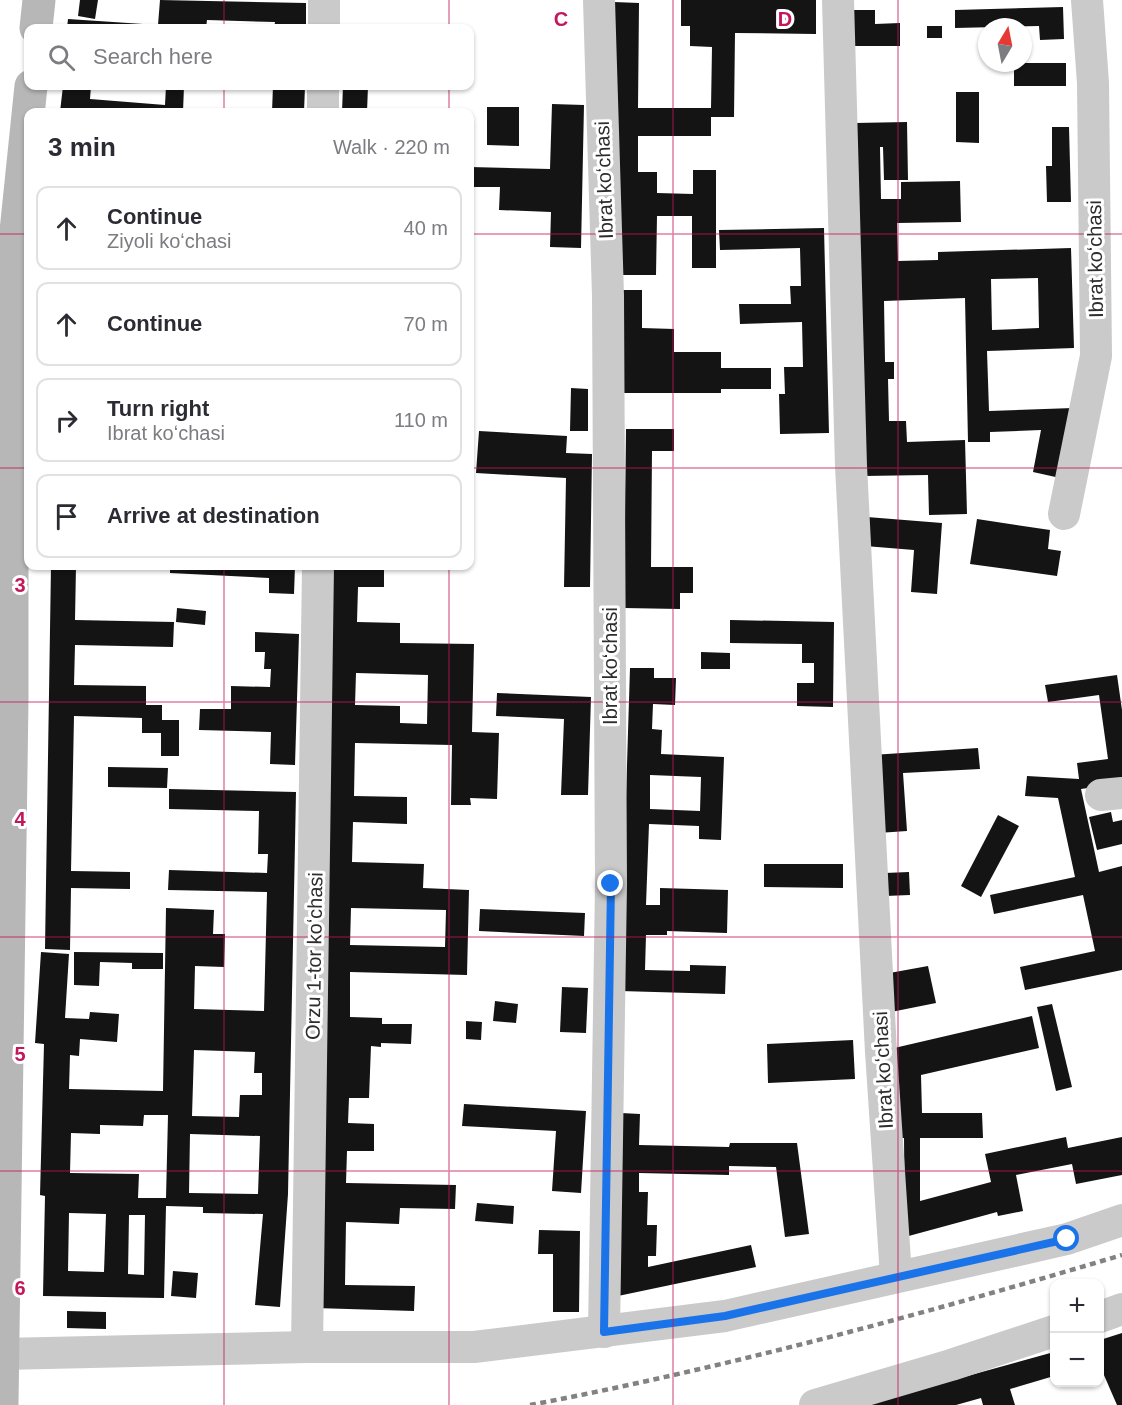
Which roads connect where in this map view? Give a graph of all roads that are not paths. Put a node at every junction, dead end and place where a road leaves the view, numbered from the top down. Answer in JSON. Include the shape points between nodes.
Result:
{"nodes":[{"id":1,"x":39,"y":0,"type":"edge"},
{"id":2,"x":324,"y":0,"type":"edge"},
{"id":3,"x":599,"y":0,"type":"edge"},
{"id":4,"x":838,"y":0,"type":"edge"},
{"id":5,"x":1087,"y":0,"type":"edge"},
{"id":6,"x":36,"y":24,"type":"edge"},
{"id":7,"x":324,"y":24,"type":"edge"},
{"id":8,"x":31,"y":90,"type":"edge"},
{"id":9,"x":323,"y":90,"type":"edge"},
{"id":10,"x":29,"y":108,"type":"edge"},
{"id":11,"x":323,"y":108,"type":"edge"},
{"id":12,"x":24,"y":154,"type":"edge"},
{"id":13,"x":1064,"y":514,"type":"dead end"},
{"id":14,"x":318,"y":570,"type":"edge"},
{"id":15,"x":5,"y":796,"type":"edge"},
{"id":16,"x":3,"y":1045,"type":"edge"},
{"id":17,"x":1122,"y":1220,"type":"edge"},
{"id":18,"x":896,"y":1276,"type":"junction"},
{"id":19,"x":1122,"y":1309,"type":"edge"},
{"id":20,"x":1104,"y":1316,"type":"edge"},
{"id":21,"x":604,"y":1332,"type":"junction"},
{"id":22,"x":1050,"y":1332,"type":"edge"},
{"id":23,"x":2,"y":1339,"type":"edge"},
{"id":24,"x":307,"y":1347,"type":"junction"},
{"id":25,"x":2,"y":1405,"type":"edge"},
{"id":26,"x":815,"y":1405,"type":"edge"}],
"edges":[{"from":1,"to":6,"type":"main road"},
{"from":2,"to":7,"type":"street"},
{"from":3,"to":21,"type":"street","name":"Ibrat koʻchasi","via":[[608,296],[611,873]]},
{"from":4,"to":18,"type":"street","name":"Ibrat koʻchasi","via":[[852,466]]},
{"from":5,"to":13,"type":"street","name":"Ibrat koʻchasi","via":[[1094,84],[1096,356]]},
{"from":8,"to":10,"type":"main road"},
{"from":9,"to":11,"type":"street"},
{"from":12,"to":15,"type":"main road","via":[[12,270]]},
{"from":14,"to":24,"type":"street","name":"Orzu 1-tor koʻchasi"},
{"from":15,"to":16,"type":"main road"},
{"from":16,"to":23,"type":"main road"},
{"from":17,"to":18,"type":"street","via":[[1067,1239]]},
{"from":18,"to":21,"type":"street","via":[[725,1316]]},
{"from":19,"to":20,"type":"street"},
{"from":21,"to":24,"type":"street","via":[[474,1347]]},
{"from":22,"to":26,"type":"street"},
{"from":23,"to":24,"type":"street"},
{"from":23,"to":25,"type":"main road"}]}
